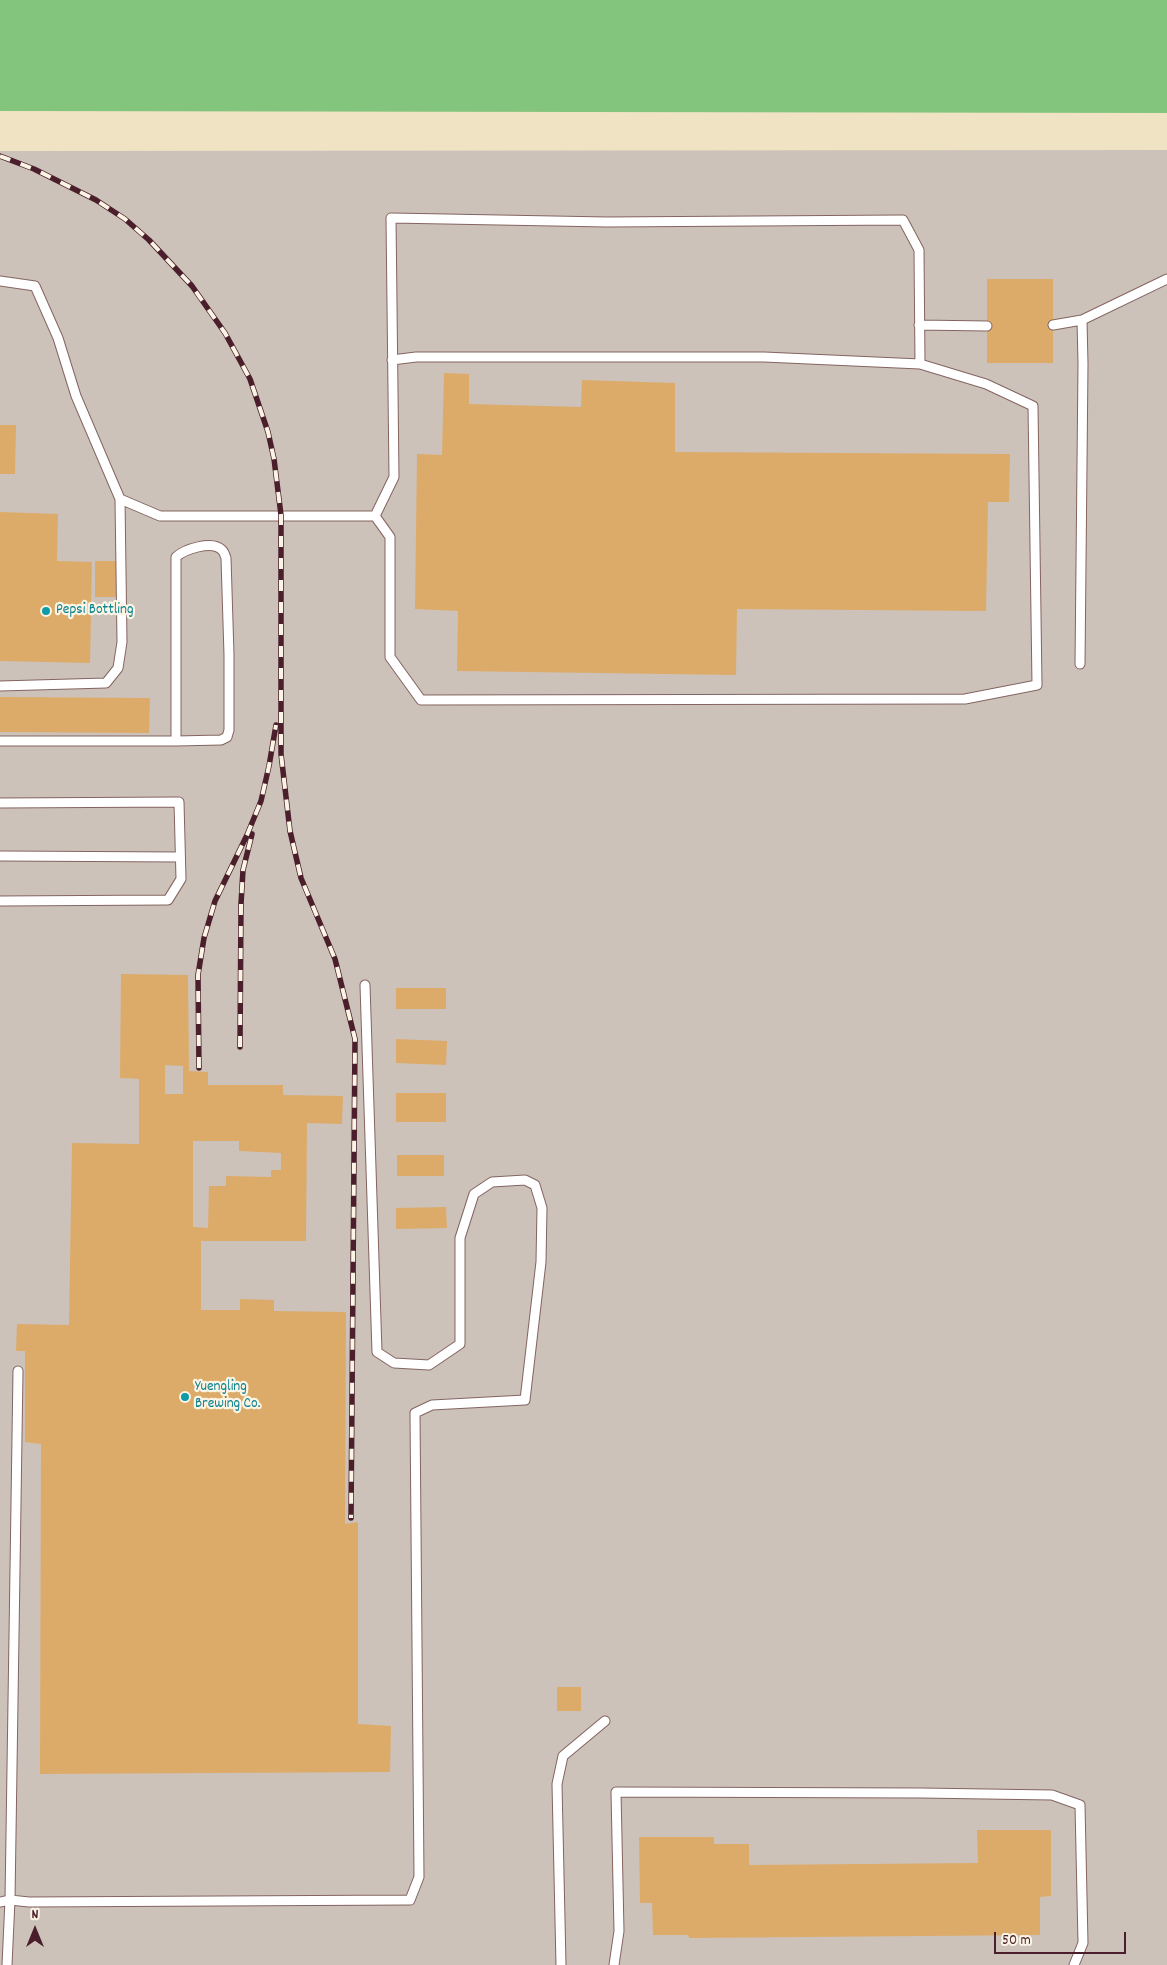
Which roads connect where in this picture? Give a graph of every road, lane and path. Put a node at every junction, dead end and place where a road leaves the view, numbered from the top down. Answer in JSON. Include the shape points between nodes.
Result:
{"nodes":[{"id":1,"x":1167,"y":279,"type":"edge"},
{"id":2,"x":0,"y":281,"type":"edge"},
{"id":3,"x":1082,"y":320,"type":"junction"},
{"id":4,"x":919,"y":325,"type":"junction"},
{"id":5,"x":1053,"y":325,"type":"dead end"},
{"id":6,"x":987,"y":326,"type":"dead end"},
{"id":7,"x":392,"y":360,"type":"junction"},
{"id":8,"x":920,"y":364,"type":"junction"},
{"id":9,"x":120,"y":499,"type":"junction"},
{"id":10,"x":375,"y":516,"type":"junction"},
{"id":11,"x":1080,"y":664,"type":"dead end"},
{"id":12,"x":0,"y":686,"type":"edge"},
{"id":13,"x":0,"y":741,"type":"edge"},
{"id":14,"x":176,"y":741,"type":"junction"},
{"id":15,"x":0,"y":803,"type":"edge"},
{"id":16,"x":0,"y":856,"type":"edge"},
{"id":17,"x":180,"y":857,"type":"junction"},
{"id":18,"x":0,"y":901,"type":"edge"},
{"id":19,"x":365,"y":985,"type":"dead end"},
{"id":20,"x":18,"y":1371,"type":"dead end"},
{"id":21,"x":605,"y":1721,"type":"dead end"},
{"id":22,"x":5,"y":1901,"type":"edge"},
{"id":23,"x":7,"y":1965,"type":"edge"},
{"id":24,"x":561,"y":1965,"type":"edge"},
{"id":25,"x":614,"y":1965,"type":"edge"},
{"id":26,"x":1074,"y":1965,"type":"edge"}],
"edges":[{"from":1,"to":3,"type":"lane"},
{"from":2,"to":9,"type":"lane","via":[[35,286],[58,338],[76,396]]},
{"from":3,"to":5,"type":"lane"},
{"from":3,"to":11,"type":"lane"},
{"from":4,"to":6,"type":"lane"},
{"from":4,"to":7,"type":"lane","via":[[919,250],[903,220],[607,222],[391,218]]},
{"from":4,"to":8,"type":"lane"},
{"from":7,"to":8,"type":"lane","via":[[764,358]]},
{"from":7,"to":10,"type":"lane","via":[[394,477]]},
{"from":8,"to":10,"type":"lane","via":[[986,384],[1033,406],[1037,685],[965,699],[421,700],[390,656],[390,537]]},
{"from":9,"to":10,"type":"lane","via":[[160,516]]},
{"from":9,"to":12,"type":"lane","via":[[122,642],[118,668],[106,683]]},
{"from":13,"to":14,"type":"lane"},
{"from":14,"to":14,"type":"lane","via":[[220,740],[227,737],[229,730],[226,558],[216,547],[183,550],[176,557]]},
{"from":15,"to":17,"type":"lane","via":[[178,802]]},
{"from":16,"to":17,"type":"lane"},
{"from":17,"to":18,"type":"lane","via":[[181,879],[168,900]]},
{"from":19,"to":22,"type":"lane","via":[[377,1352],[394,1362],[429,1365],[460,1344],[460,1238],[474,1194],[492,1182],[525,1180],[535,1185],[542,1208],[541,1262],[525,1400],[432,1405],[415,1413],[419,1877],[410,1900]]},
{"from":20,"to":22,"type":"lane"},
{"from":21,"to":24,"type":"lane","via":[[563,1756],[558,1784]]},
{"from":22,"to":23,"type":"lane"},
{"from":25,"to":26,"type":"lane","via":[[619,1932],[616,1792],[636,1792],[1052,1795],[1080,1805],[1083,1943]]}]}
